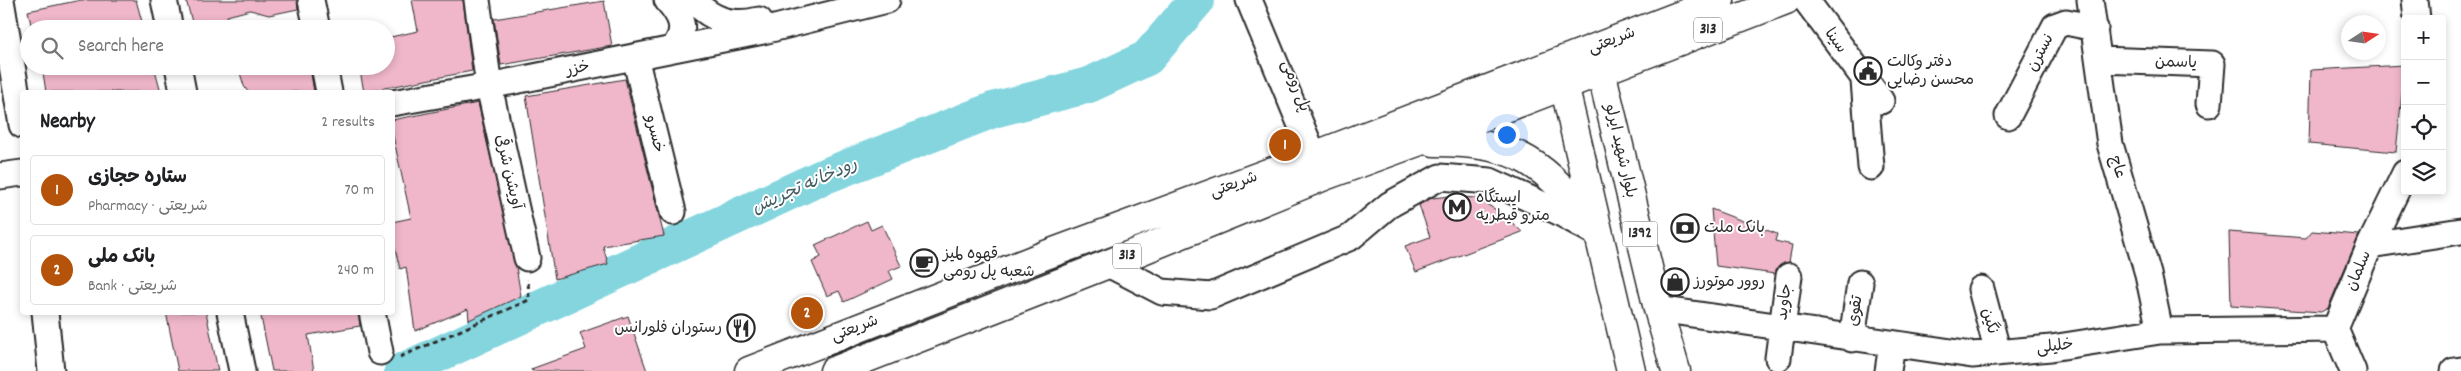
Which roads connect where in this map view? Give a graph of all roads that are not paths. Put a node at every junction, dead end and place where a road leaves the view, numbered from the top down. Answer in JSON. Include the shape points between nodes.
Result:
{"nodes":[{"id":1,"x":1,"y":0,"type":"edge"},
{"id":2,"x":164,"y":0,"type":"edge"},
{"id":3,"x":311,"y":0,"type":"edge"},
{"id":4,"x":476,"y":0,"type":"edge"},
{"id":5,"x":667,"y":0,"type":"edge"},
{"id":6,"x":692,"y":0,"type":"edge"},
{"id":7,"x":837,"y":0,"type":"edge"},
{"id":8,"x":887,"y":0,"type":"edge"},
{"id":9,"x":1249,"y":0,"type":"edge"},
{"id":10,"x":1263,"y":0,"type":"edge"},
{"id":11,"x":1720,"y":0,"type":"edge"},
{"id":12,"x":1786,"y":0,"type":"edge"},
{"id":13,"x":1806,"y":0,"type":"edge"},
{"id":14,"x":2090,"y":0,"type":"edge"},
{"id":15,"x":2416,"y":0,"type":"edge"},
{"id":16,"x":2417,"y":15,"type":"edge"},
{"id":17,"x":168,"y":20,"type":"edge"},
{"id":18,"x":315,"y":20,"type":"edge"},
{"id":19,"x":2094,"y":28,"type":"junction"},
{"id":20,"x":673,"y":49,"type":"junction"},
{"id":21,"x":635,"y":57,"type":"junction"},
{"id":22,"x":1595,"y":60,"type":"junction"},
{"id":23,"x":2100,"y":60,"type":"junction"},
{"id":24,"x":1560,"y":74,"type":"junction"},
{"id":25,"x":180,"y":75,"type":"edge"},
{"id":26,"x":326,"y":75,"type":"edge"},
{"id":27,"x":1864,"y":81,"type":"junction"},
{"id":28,"x":489,"y":86,"type":"junction"},
{"id":29,"x":183,"y":90,"type":"edge"},
{"id":30,"x":329,"y":90,"type":"edge"},
{"id":31,"x":1881,"y":100,"type":"dead end"},
{"id":32,"x":395,"y":102,"type":"edge"},
{"id":33,"x":2209,"y":104,"type":"dead end"},
{"id":34,"x":20,"y":112,"type":"edge"},
{"id":35,"x":2008,"y":116,"type":"dead end"},
{"id":36,"x":1420,"y":142,"type":"junction"},
{"id":37,"x":1318,"y":154,"type":"junction"},
{"id":38,"x":1871,"y":166,"type":"dead end"},
{"id":39,"x":20,"y":173,"type":"edge"},
{"id":40,"x":0,"y":176,"type":"edge"},
{"id":41,"x":2401,"y":181,"type":"edge"},
{"id":42,"x":673,"y":212,"type":"dead end"},
{"id":43,"x":2461,"y":231,"type":"edge"},
{"id":44,"x":1600,"y":235,"type":"junction"},
{"id":45,"x":2370,"y":245,"type":"junction"},
{"id":46,"x":527,"y":258,"type":"dead end"},
{"id":47,"x":1108,"y":264,"type":"junction"},
{"id":48,"x":1789,"y":276,"type":"dead end"},
{"id":49,"x":1860,"y":283,"type":"dead end"},
{"id":50,"x":1981,"y":289,"type":"dead end"},
{"id":51,"x":1658,"y":309,"type":"junction"},
{"id":52,"x":45,"y":315,"type":"edge"},
{"id":53,"x":231,"y":315,"type":"edge"},
{"id":54,"x":373,"y":315,"type":"edge"},
{"id":55,"x":1782,"y":329,"type":"junction"},
{"id":56,"x":2335,"y":329,"type":"junction"},
{"id":57,"x":2160,"y":331,"type":"junction"},
{"id":58,"x":1852,"y":339,"type":"junction"},
{"id":59,"x":1892,"y":344,"type":"junction"},
{"id":60,"x":1998,"y":353,"type":"junction"},
{"id":61,"x":385,"y":357,"type":"road end"},
{"id":62,"x":1778,"y":358,"type":"dead end"},
{"id":63,"x":1972,"y":363,"type":"edge"},
{"id":64,"x":2461,"y":370,"type":"edge"},
{"id":65,"x":51,"y":371,"type":"edge"},
{"id":66,"x":242,"y":371,"type":"edge"},
{"id":67,"x":749,"y":371,"type":"edge"},
{"id":68,"x":834,"y":371,"type":"edge"},
{"id":69,"x":1631,"y":371,"type":"edge"},
{"id":70,"x":1676,"y":371,"type":"edge"},
{"id":71,"x":1888,"y":371,"type":"edge"},
{"id":72,"x":2353,"y":371,"type":"edge"},
{"id":73,"x":2454,"y":371,"type":"edge"}],
"edges":[{"from":1,"to":34,"type":"street"},
{"from":2,"to":17,"type":"street"},
{"from":3,"to":18,"type":"street"},
{"from":4,"to":28,"type":"street","name":"آویشن شرقی"},
{"from":5,"to":20,"type":"street","via":[[677,11],[682,26],[681,40]]},
{"from":6,"to":7,"type":"street","via":[[716,20],[746,23]]},
{"from":8,"to":20,"type":"street","name":"خزر","via":[[763,31]]},
{"from":9,"to":37,"type":"street","name":"پل رومی","via":[[1310,147]]},
{"from":10,"to":37,"type":"street","name":"پل رومی"},
{"from":11,"to":22,"type":"main road","name":"شریعتی","number":"313"},
{"from":12,"to":22,"type":"main road","name":"شریعتی","number":"313"},
{"from":13,"to":27,"type":"street","name":"سینا"},
{"from":14,"to":19,"type":"street","name":"عاج"},
{"from":15,"to":16,"type":"street"},
{"from":19,"to":23,"type":"street","name":"عاج"},
{"from":19,"to":35,"type":"street","name":"نسترن","via":[[2066,22],[2055,26]]},
{"from":20,"to":21,"type":"street","name":"خزر"},
{"from":21,"to":28,"type":"street","name":"خزر"},
{"from":21,"to":42,"type":"street","name":"خسرو"},
{"from":22,"to":24,"type":"main road","name":"شریعتی","number":"313"},
{"from":22,"to":51,"type":"main road","name":"بلوار شهید ایرلو","number":"1392"},
{"from":23,"to":33,"type":"street","name":"یاسمن","via":[[2212,64]]},
{"from":23,"to":57,"type":"street","name":"عاج","via":[[2110,144],[2148,274]]},
{"from":24,"to":36,"type":"main road","name":"شریعتی","number":"313"},
{"from":24,"to":37,"type":"main road","name":"شریعتی","number":"313"},
{"from":24,"to":44,"type":"main road","number":"1392"},
{"from":25,"to":29,"type":"street"},
{"from":26,"to":30,"type":"street"},
{"from":27,"to":31,"type":"street","name":"سینا"},
{"from":27,"to":38,"type":"street"},
{"from":28,"to":32,"type":"street","name":"خزر"},
{"from":28,"to":46,"type":"street","name":"آویشن شرقی"},
{"from":36,"to":44,"type":"main road","via":[[1467,142],[1518,154],[1566,192]]},
{"from":36,"to":47,"type":"main road","name":"شریعتی","number":"313","via":[[1327,175]]},
{"from":37,"to":67,"type":"main road","name":"شریعتی","number":"313","via":[[1043,256]]},
{"from":39,"to":40,"type":"street"},
{"from":41,"to":45,"type":"street","name":"سلمان"},
{"from":43,"to":45,"type":"street"},
{"from":44,"to":47,"type":"street","via":[[1559,212],[1490,181],[1440,177],[1389,205],[1351,238],[1211,296],[1162,292]]},
{"from":44,"to":69,"type":"main road","number":"1392"},
{"from":45,"to":56,"type":"street","name":"سلمان"},
{"from":47,"to":68,"type":"main road","name":"شریعتی","number":"313"},
{"from":48,"to":55,"type":"street","name":"جاوید"},
{"from":49,"to":58,"type":"street","name":"تقوی"},
{"from":50,"to":60,"type":"street","name":"نگین"},
{"from":51,"to":55,"type":"street","name":"خلیلی"},
{"from":51,"to":70,"type":"main road","name":"بلوار شهید ایرلو","number":"1392"},
{"from":52,"to":65,"type":"street"},
{"from":53,"to":66,"type":"street"},
{"from":54,"to":61,"type":"street"},
{"from":55,"to":58,"type":"street","name":"خلیلی"},
{"from":55,"to":62,"type":"street","name":"جاوید"},
{"from":56,"to":57,"type":"street","name":"خلیلی"},
{"from":56,"to":72,"type":"street"},
{"from":57,"to":60,"type":"street","name":"خلیلی"},
{"from":58,"to":59,"type":"street","name":"خلیلی"},
{"from":59,"to":63,"type":"street","name":"خلیلی"},
{"from":59,"to":71,"type":"street"},
{"from":60,"to":63,"type":"street","name":"خلیلی"},
{"from":64,"to":73,"type":"street"}]}
